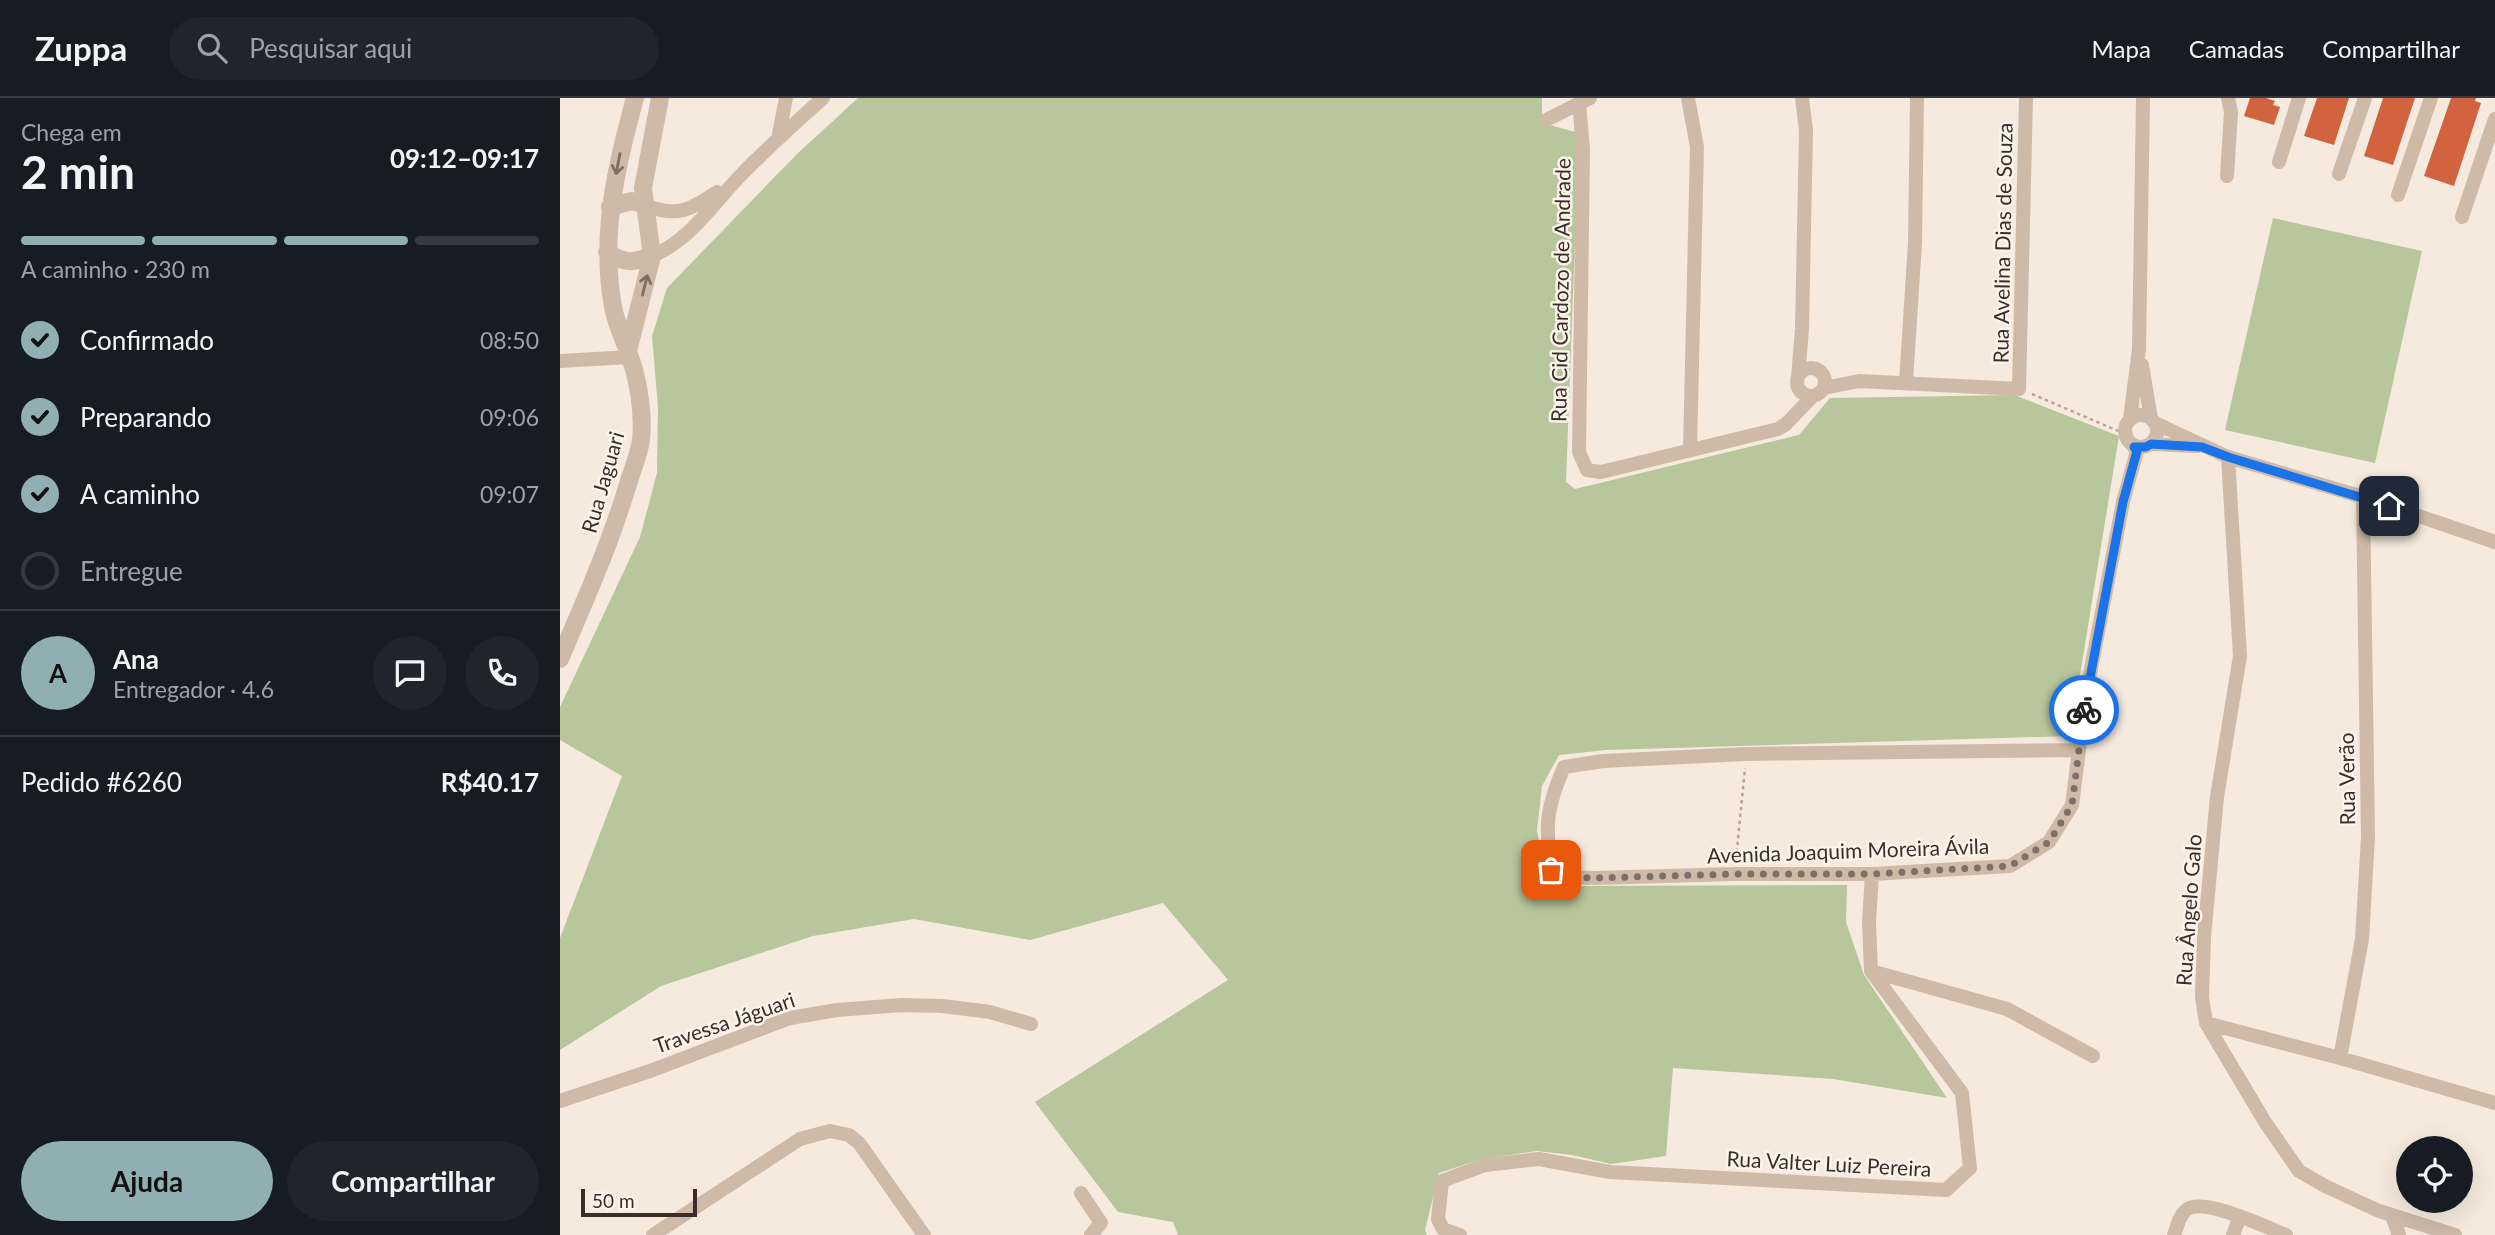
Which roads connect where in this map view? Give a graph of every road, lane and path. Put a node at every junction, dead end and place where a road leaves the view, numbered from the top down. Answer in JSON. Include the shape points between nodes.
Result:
{"nodes":[{"id":1,"x":635,"y":98,"type":"edge"},
{"id":2,"x":660,"y":98,"type":"edge"},
{"id":3,"x":786,"y":98,"type":"edge"},
{"id":4,"x":822,"y":98,"type":"edge"},
{"id":5,"x":1688,"y":98,"type":"edge"},
{"id":6,"x":1802,"y":98,"type":"edge"},
{"id":7,"x":1917,"y":98,"type":"edge"},
{"id":8,"x":2026,"y":98,"type":"edge"},
{"id":9,"x":2143,"y":98,"type":"edge"},
{"id":10,"x":2299,"y":98,"type":"edge"},
{"id":11,"x":2365,"y":98,"type":"edge"},
{"id":12,"x":2431,"y":98,"type":"edge"},
{"id":13,"x":1584,"y":100,"type":"edge"},
{"id":14,"x":2231,"y":103,"type":"edge"},
{"id":15,"x":1548,"y":119,"type":"dead end"},
{"id":16,"x":2495,"y":119,"type":"edge"},
{"id":17,"x":778,"y":139,"type":"junction"},
{"id":18,"x":2279,"y":162,"type":"dead end"},
{"id":19,"x":2339,"y":174,"type":"dead end"},
{"id":20,"x":2227,"y":176,"type":"dead end"},
{"id":21,"x":738,"y":178,"type":"junction"},
{"id":22,"x":2398,"y":195,"type":"dead end"},
{"id":23,"x":645,"y":205,"type":"junction"},
{"id":24,"x":610,"y":207,"type":"junction"},
{"id":25,"x":2462,"y":216,"type":"dead end"},
{"id":26,"x":607,"y":252,"type":"junction"},
{"id":27,"x":652,"y":256,"type":"junction"},
{"id":28,"x":1802,"y":330,"type":"junction"},
{"id":29,"x":2139,"y":349,"type":"junction"},
{"id":30,"x":629,"y":354,"type":"junction"},
{"id":31,"x":560,"y":362,"type":"edge"},
{"id":32,"x":1816,"y":370,"type":"junction"},
{"id":33,"x":1798,"y":377,"type":"junction"},
{"id":34,"x":1859,"y":381,"type":"junction"},
{"id":35,"x":1906,"y":382,"type":"junction"},
{"id":36,"x":1824,"y":387,"type":"junction"},
{"id":37,"x":2019,"y":388,"type":"junction"},
{"id":38,"x":1807,"y":395,"type":"junction"},
{"id":39,"x":2130,"y":419,"type":"junction"},
{"id":40,"x":2153,"y":421,"type":"junction"},
{"id":41,"x":2124,"y":433,"type":"junction"},
{"id":42,"x":2151,"y":444,"type":"junction"},
{"id":43,"x":2134,"y":447,"type":"junction"},
{"id":44,"x":2202,"y":447,"type":"junction"},
{"id":45,"x":1690,"y":450,"type":"junction"},
{"id":46,"x":2228,"y":457,"type":"junction"},
{"id":47,"x":2362,"y":497,"type":"junction"},
{"id":48,"x":2495,"y":542,"type":"edge"},
{"id":49,"x":560,"y":659,"type":"edge"},
{"id":50,"x":2079,"y":750,"type":"junction"},
{"id":51,"x":1746,"y":754,"type":"junction"},
{"id":52,"x":1735,"y":874,"type":"junction"},
{"id":53,"x":1872,"y":874,"type":"junction"},
{"id":54,"x":1871,"y":971,"type":"junction"},
{"id":55,"x":2206,"y":1023,"type":"junction"},
{"id":56,"x":1031,"y":1024,"type":"dead end"},
{"id":57,"x":2093,"y":1056,"type":"dead end"},
{"id":58,"x":2340,"y":1058,"type":"junction"},
{"id":59,"x":560,"y":1101,"type":"edge"},
{"id":60,"x":2495,"y":1103,"type":"edge"},
{"id":61,"x":1081,"y":1193,"type":"dead end"},
{"id":62,"x":2240,"y":1216,"type":"junction"},
{"id":63,"x":2392,"y":1216,"type":"junction"},
{"id":64,"x":660,"y":1233,"type":"edge"},
{"id":65,"x":924,"y":1235,"type":"edge"},
{"id":66,"x":1091,"y":1235,"type":"edge"},
{"id":67,"x":1460,"y":1235,"type":"edge"},
{"id":68,"x":2174,"y":1235,"type":"edge"},
{"id":69,"x":2233,"y":1235,"type":"edge"},
{"id":70,"x":2286,"y":1235,"type":"edge"},
{"id":71,"x":2399,"y":1235,"type":"edge"},
{"id":72,"x":2455,"y":1235,"type":"edge"}],
"edges":[{"from":1,"to":24,"type":"street","name":"Rua Jaguari","one_way":true},
{"from":2,"to":23,"type":"street","name":"Rua Jaguari","via":[[643,188]]},
{"from":3,"to":17,"type":"street"},
{"from":4,"to":17,"type":"street"},
{"from":5,"to":45,"type":"street","via":[[1697,147]]},
{"from":6,"to":28,"type":"street","via":[[1806,130]]},
{"from":7,"to":35,"type":"street","via":[[1915,243]]},
{"from":8,"to":37,"type":"street","name":"Rua Avelina Dias de Souza"},
{"from":9,"to":29,"type":"street"},
{"from":10,"to":18,"type":"street"},
{"from":11,"to":19,"type":"street"},
{"from":12,"to":22,"type":"street"},
{"from":13,"to":15,"type":"street"},
{"from":13,"to":45,"type":"street","name":"Rua Cid Cardozo de Andrade","via":[[1579,452],[1587,470],[1601,472]]},
{"from":14,"to":20,"type":"street"},
{"from":16,"to":25,"type":"street"},
{"from":17,"to":21,"type":"street"},
{"from":21,"to":23,"type":"street","via":[[694,207],[678,212]]},
{"from":21,"to":27,"type":"street","via":[[668,250]]},
{"from":23,"to":24,"type":"street","via":[[632,201]]},
{"from":23,"to":27,"type":"street","name":"Rua Jaguari"},
{"from":24,"to":26,"type":"street","name":"Rua Jaguari"},
{"from":26,"to":27,"type":"street","via":[[635,262]]},
{"from":26,"to":30,"type":"street","name":"Rua Jaguari","via":[[613,308]]},
{"from":30,"to":27,"type":"street","name":"Rua Jaguari","one_way":true},
{"from":28,"to":32,"type":"street"},
{"from":28,"to":33,"type":"street"},
{"from":29,"to":39,"type":"street"},
{"from":29,"to":40,"type":"street"},
{"from":30,"to":31,"type":"street"},
{"from":30,"to":49,"type":"street","name":"Rua Jaguari","via":[[639,393],[641,440],[616,527]]},
{"from":32,"to":33,"type":"street"},
{"from":32,"to":34,"type":"street"},
{"from":32,"to":36,"type":"street","via":[[1824,377]]},
{"from":33,"to":38,"type":"street","via":[[1798,388]]},
{"from":34,"to":35,"type":"street"},
{"from":34,"to":36,"type":"street"},
{"from":35,"to":37,"type":"street"},
{"from":36,"to":38,"type":"street"},
{"from":37,"to":41,"type":"path"},
{"from":38,"to":45,"type":"street","via":[[1778,429]]},
{"from":39,"to":40,"type":"street","via":[[2140,415]]},
{"from":39,"to":41,"type":"street"},
{"from":40,"to":42,"type":"street","via":[[2157,434]]},
{"from":40,"to":44,"type":"street"},
{"from":41,"to":43,"type":"street"},
{"from":42,"to":43,"type":"street"},
{"from":42,"to":44,"type":"street"},
{"from":43,"to":50,"type":"street","name":"Avenida Joaquim Moreira Ávila","via":[[2137,451],[2113,553]]},
{"from":44,"to":46,"type":"street"},
{"from":46,"to":47,"type":"street"},
{"from":46,"to":55,"type":"street","name":"Rua Ângelo Galo","via":[[2240,656],[2217,797],[2204,937]]},
{"from":47,"to":48,"type":"street"},
{"from":47,"to":58,"type":"street","name":"Rua Verão","via":[[2368,837],[2362,939]]},
{"from":50,"to":51,"type":"street"},
{"from":50,"to":53,"type":"street","name":"Avenida Joaquim Moreira Ávila","via":[[2072,805],[2049,842],[2010,866]]},
{"from":51,"to":52,"type":"path"},
{"from":51,"to":52,"type":"street","name":"Avenida Joaquim Moreira Ávila","via":[[1564,767],[1550,797],[1546,833],[1551,870],[1564,877]]},
{"from":52,"to":53,"type":"street","name":"Avenida Joaquim Moreira Ávila"},
{"from":53,"to":54,"type":"street"},
{"from":54,"to":57,"type":"street","via":[[2007,1009]]},
{"from":54,"to":67,"type":"street","name":"Rua Valter Luiz Pereira","via":[[1962,1093],[1970,1168],[1946,1189],[1611,1172],[1539,1159],[1485,1165],[1442,1181],[1438,1219],[1443,1229]]},
{"from":55,"to":58,"type":"street"},
{"from":55,"to":63,"type":"street","name":"Rua Ângelo Galo","via":[[2299,1171]]},
{"from":56,"to":59,"type":"street","name":"Travessa Jáguari","via":[[990,1012],[942,1006],[837,1010],[790,1018]]},
{"from":58,"to":60,"type":"street"},
{"from":61,"to":66,"type":"street","via":[[1101,1223]]},
{"from":62,"to":68,"type":"street","via":[[2197,1205],[2180,1217]]},
{"from":62,"to":69,"type":"street"},
{"from":62,"to":70,"type":"street"},
{"from":63,"to":71,"type":"street"},
{"from":63,"to":72,"type":"street","name":"Rua Ângelo Galo"},
{"from":64,"to":65,"type":"street","via":[[800,1139],[830,1131],[849,1135],[859,1143]]}]}
